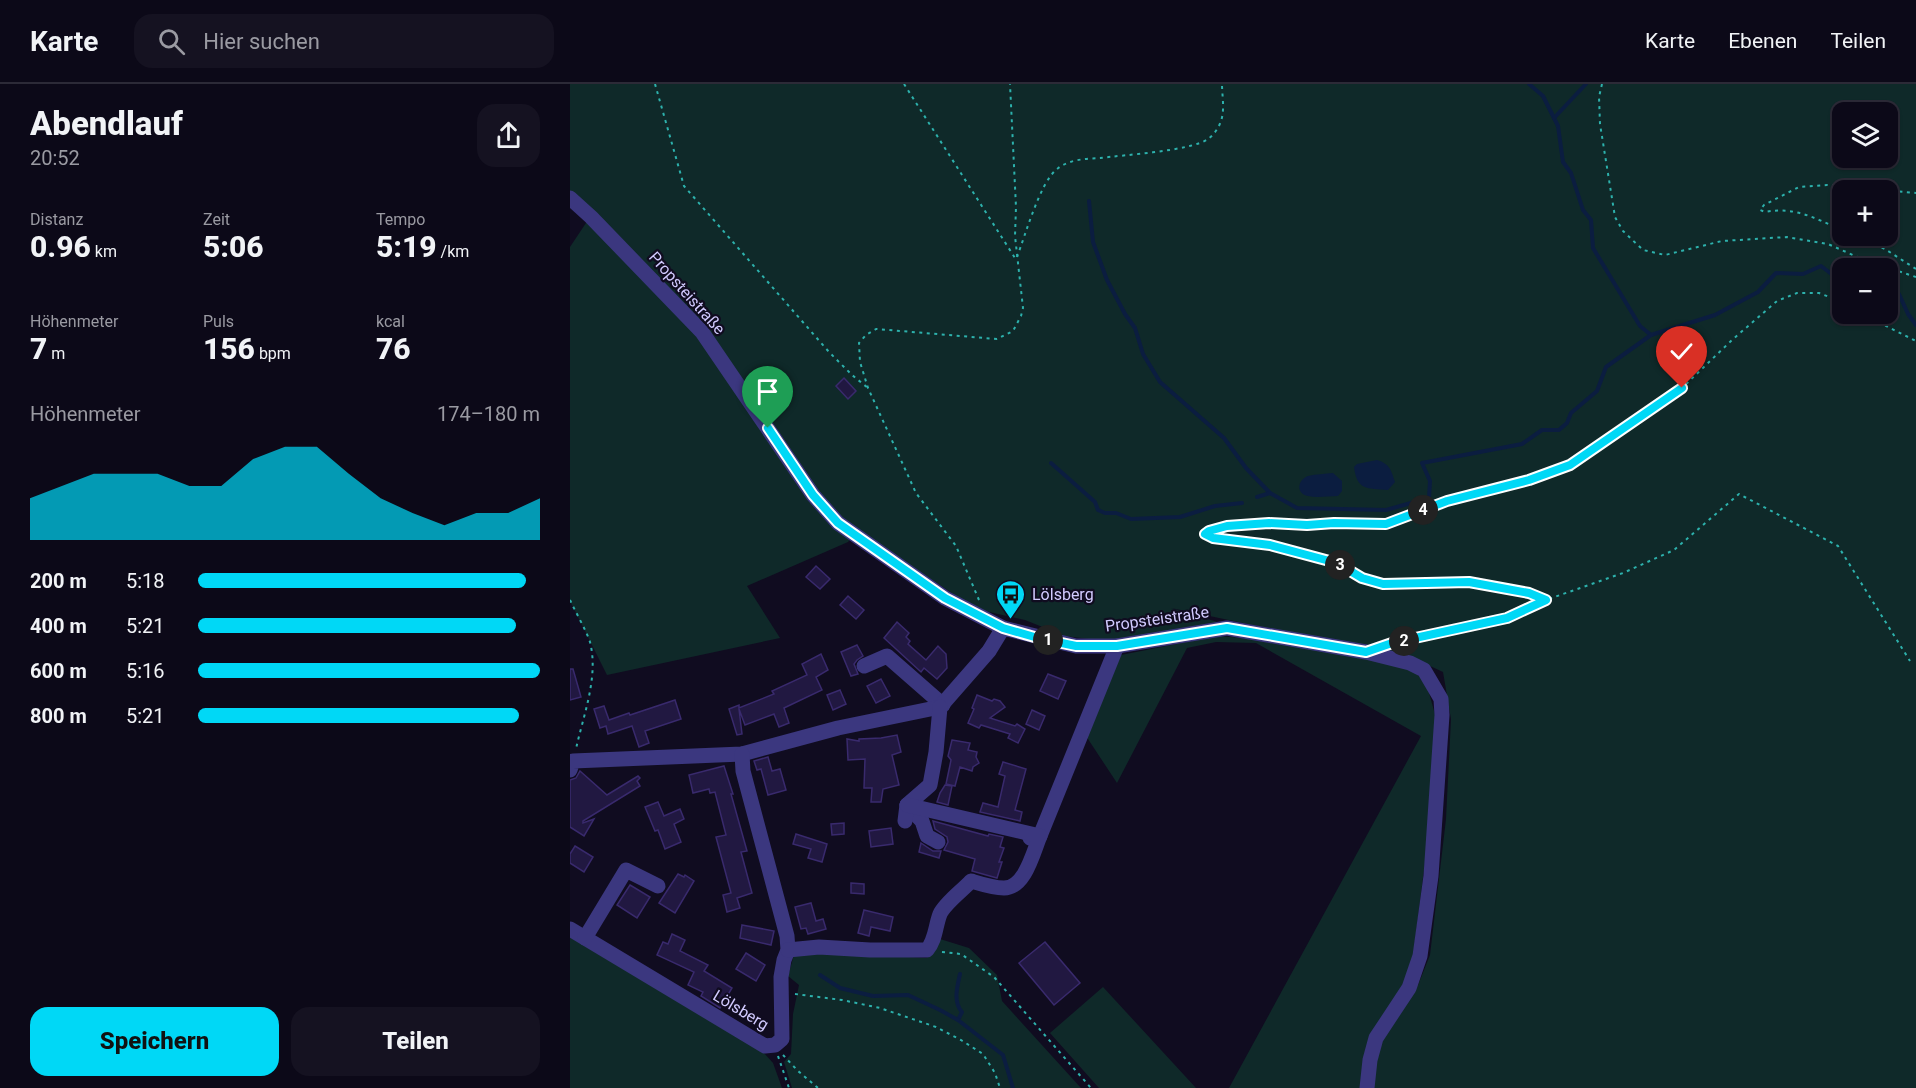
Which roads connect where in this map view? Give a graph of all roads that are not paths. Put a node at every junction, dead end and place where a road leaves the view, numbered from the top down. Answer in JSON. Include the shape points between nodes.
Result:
{"nodes":[{"id":1,"x":570,"y":198,"type":"edge"},
{"id":2,"x":1003,"y":628,"type":"junction"},
{"id":3,"x":1117,"y":646,"type":"junction"},
{"id":4,"x":864,"y":666,"type":"dead end"},
{"id":5,"x":941,"y":706,"type":"junction"},
{"id":6,"x":742,"y":754,"type":"junction"},
{"id":7,"x":572,"y":765,"type":"edge"},
{"id":8,"x":907,"y":805,"type":"junction"},
{"id":9,"x":905,"y":822,"type":"dead end"},
{"id":10,"x":1040,"y":836,"type":"junction"},
{"id":11,"x":1018,"y":841,"type":"dead end"},
{"id":12,"x":938,"y":842,"type":"dead end"},
{"id":13,"x":658,"y":886,"type":"dead end"},
{"id":14,"x":570,"y":929,"type":"edge"},
{"id":15,"x":585,"y":938,"type":"junction"},
{"id":16,"x":788,"y":950,"type":"junction"},
{"id":17,"x":1367,"y":1088,"type":"edge"}],
"edges":[{"from":1,"to":2,"type":"street","name":"Propsteistraße","via":[[702,332],[826,512],[945,598]]},
{"from":2,"to":3,"type":"street","name":"Propsteistraße","via":[[1076,646]]},
{"from":2,"to":5,"type":"street","via":[[989,651]]},
{"from":3,"to":10,"type":"street"},
{"from":3,"to":17,"type":"street","name":"Propsteistraße","via":[[1227,628],[1410,663],[1424,670],[1442,699],[1431,876],[1420,956],[1408,988],[1376,1038]]},
{"from":4,"to":5,"type":"street","via":[[887,656]]},
{"from":5,"to":6,"type":"street"},
{"from":5,"to":8,"type":"street","via":[[930,785]]},
{"from":6,"to":7,"type":"street"},
{"from":6,"to":16,"type":"street","name":"Lölsberg","via":[[743,771],[788,936]]},
{"from":8,"to":9,"type":"street"},
{"from":8,"to":10,"type":"street"},
{"from":8,"to":12,"type":"street","via":[[922,821],[927,836]]},
{"from":10,"to":11,"type":"street"},
{"from":10,"to":16,"type":"street","via":[[1026,870],[1012,887],[971,881],[946,906],[927,950],[819,946]]},
{"from":13,"to":15,"type":"street","via":[[626,870]]},
{"from":14,"to":15,"type":"street","name":"Lölsberg"},
{"from":15,"to":16,"type":"street","name":"Lölsberg","via":[[765,1046],[782,1039],[781,977]]}]}
